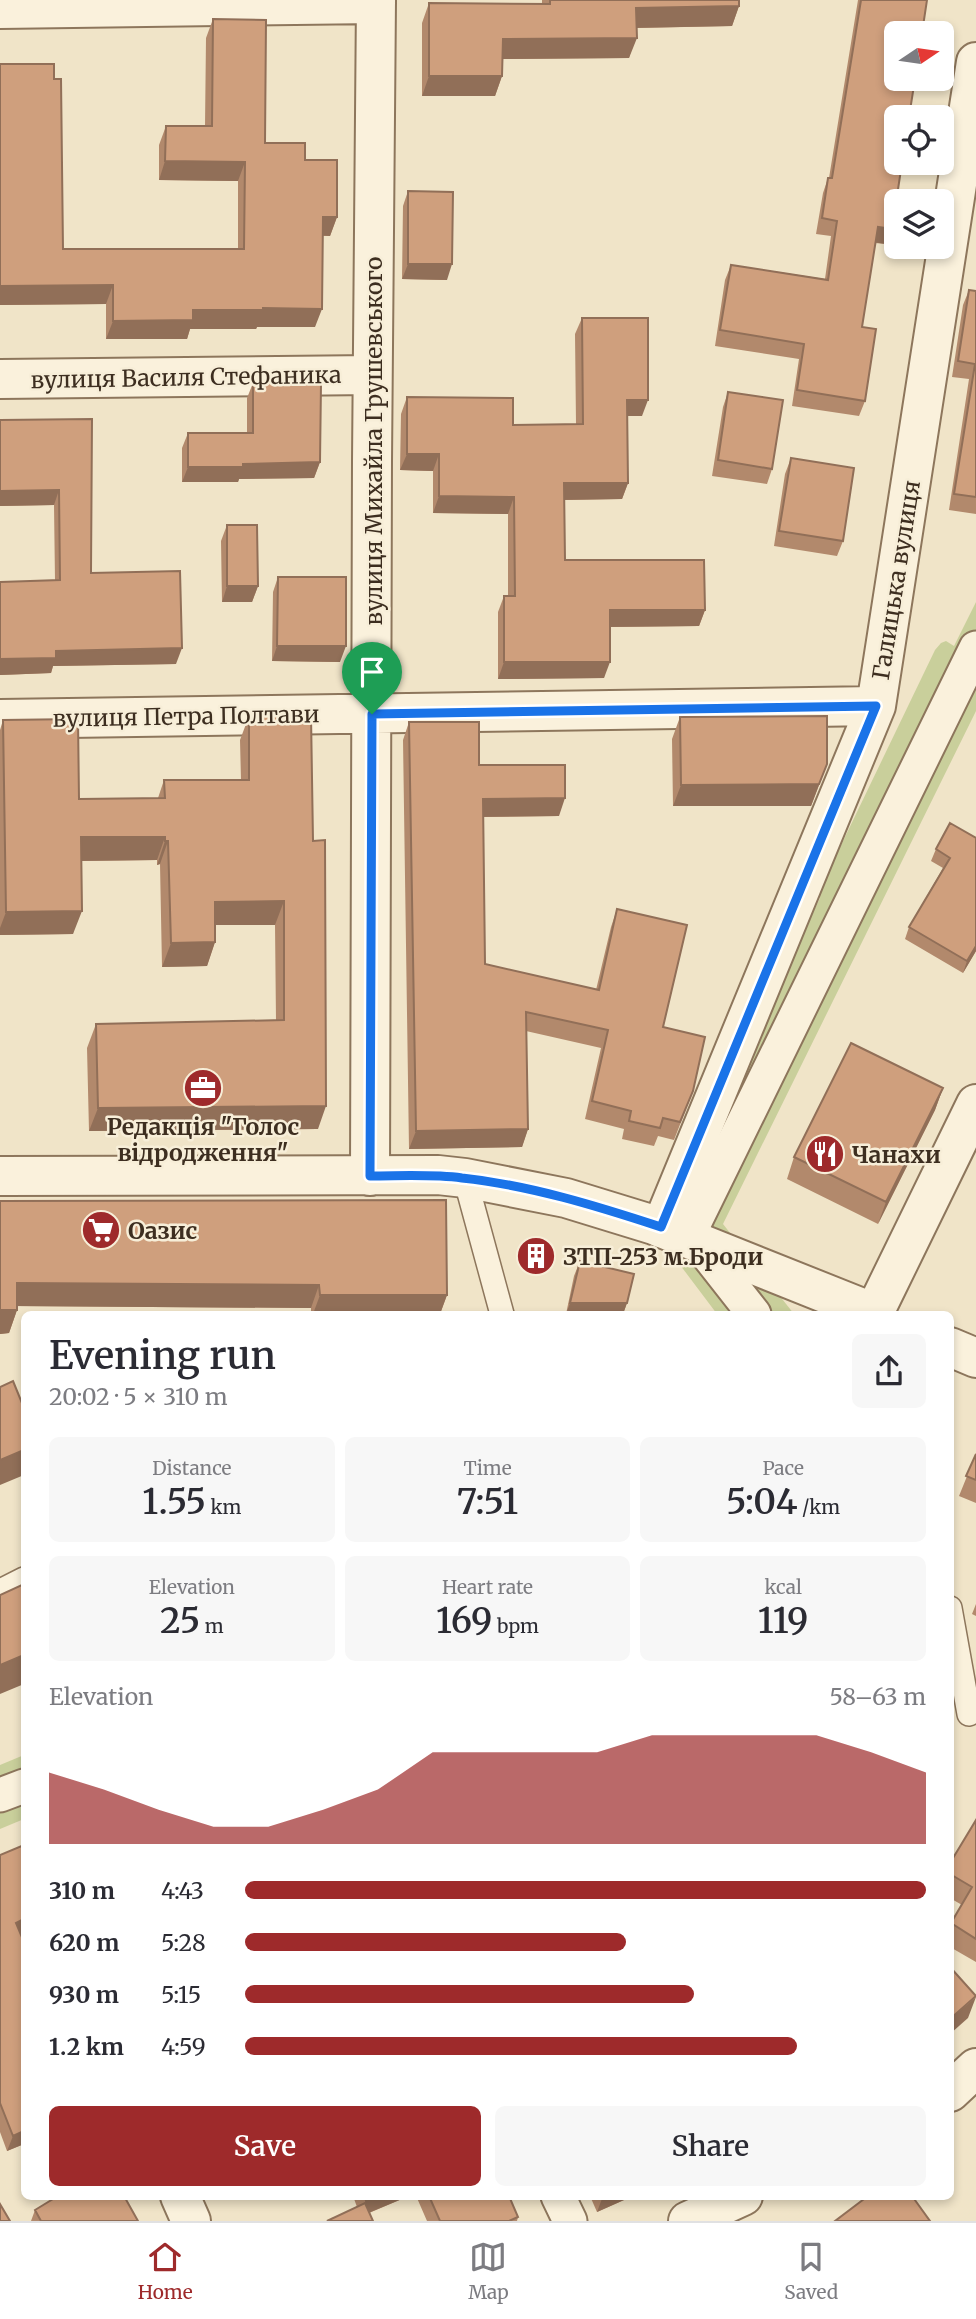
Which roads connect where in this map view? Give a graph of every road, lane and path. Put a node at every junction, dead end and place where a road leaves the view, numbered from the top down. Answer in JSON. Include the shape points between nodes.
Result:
{"nodes":[{"id":1,"x":376,"y":2,"type":"edge"},
{"id":2,"x":0,"y":9,"type":"edge"},
{"id":3,"x":976,"y":62,"type":"edge"},
{"id":4,"x":372,"y":375,"type":"junction"},
{"id":5,"x":0,"y":379,"type":"edge"},
{"id":6,"x":976,"y":648,"type":"edge"},
{"id":7,"x":876,"y":706,"type":"junction"},
{"id":8,"x":372,"y":714,"type":"junction"},
{"id":9,"x":0,"y":719,"type":"edge"},
{"id":10,"x":976,"y":1104,"type":"edge"},
{"id":11,"x":0,"y":1176,"type":"edge"},
{"id":12,"x":370,"y":1176,"type":"junction"},
{"id":13,"x":465,"y":1178,"type":"junction"},
{"id":14,"x":682,"y":1236,"type":"junction"},
{"id":15,"x":501,"y":1311,"type":"edge"},
{"id":16,"x":751,"y":1311,"type":"edge"},
{"id":17,"x":869,"y":1311,"type":"edge"},
{"id":18,"x":877,"y":1311,"type":"edge"},
{"id":19,"x":954,"y":1349,"type":"edge"},
{"id":20,"x":976,"y":1358,"type":"edge"},
{"id":21,"x":21,"y":1580,"type":"edge"},
{"id":22,"x":0,"y":1591,"type":"edge"},
{"id":23,"x":954,"y":1630,"type":"edge"},
{"id":24,"x":969,"y":1714,"type":"dead end"},
{"id":25,"x":21,"y":1787,"type":"edge"},
{"id":26,"x":0,"y":1795,"type":"edge"},
{"id":27,"x":976,"y":2068,"type":"edge"},
{"id":28,"x":954,"y":2088,"type":"edge"},
{"id":29,"x":182,"y":2200,"type":"edge"},
{"id":30,"x":560,"y":2200,"type":"edge"},
{"id":31,"x":734,"y":2200,"type":"edge"},
{"id":32,"x":191,"y":2221,"type":"edge"},
{"id":33,"x":570,"y":2221,"type":"edge"},
{"id":34,"x":688,"y":2221,"type":"edge"}],
"edges":[{"from":1,"to":2,"type":"street"},
{"from":1,"to":4,"type":"street","name":"вулиця Михайла Грушевського"},
{"from":3,"to":7,"type":"street","name":"Галицька вулиця"},
{"from":4,"to":5,"type":"street","name":"вулиця Василя Стефаника"},
{"from":4,"to":8,"type":"street","name":"вулиця Михайла Грушевського"},
{"from":6,"to":14,"type":"street"},
{"from":7,"to":8,"type":"street","name":"вулиця Петра Полтави"},
{"from":7,"to":14,"type":"street","name":"Галицька вулиця"},
{"from":8,"to":9,"type":"street","name":"вулиця Петра Полтави"},
{"from":8,"to":12,"type":"street","name":"вулиця Михайла Грушевського"},
{"from":10,"to":18,"type":"street"},
{"from":11,"to":12,"type":"street"},
{"from":12,"to":13,"type":"street"},
{"from":13,"to":14,"type":"street","via":[[566,1198]]},
{"from":13,"to":15,"type":"lane"},
{"from":14,"to":16,"type":"street"},
{"from":14,"to":17,"type":"street"},
{"from":19,"to":20,"type":"street"},
{"from":21,"to":22,"type":"lane"},
{"from":23,"to":24,"type":"lane"},
{"from":25,"to":26,"type":"street"},
{"from":27,"to":28,"type":"street"},
{"from":29,"to":32,"type":"street"},
{"from":30,"to":33,"type":"street"},
{"from":31,"to":34,"type":"street"}]}
